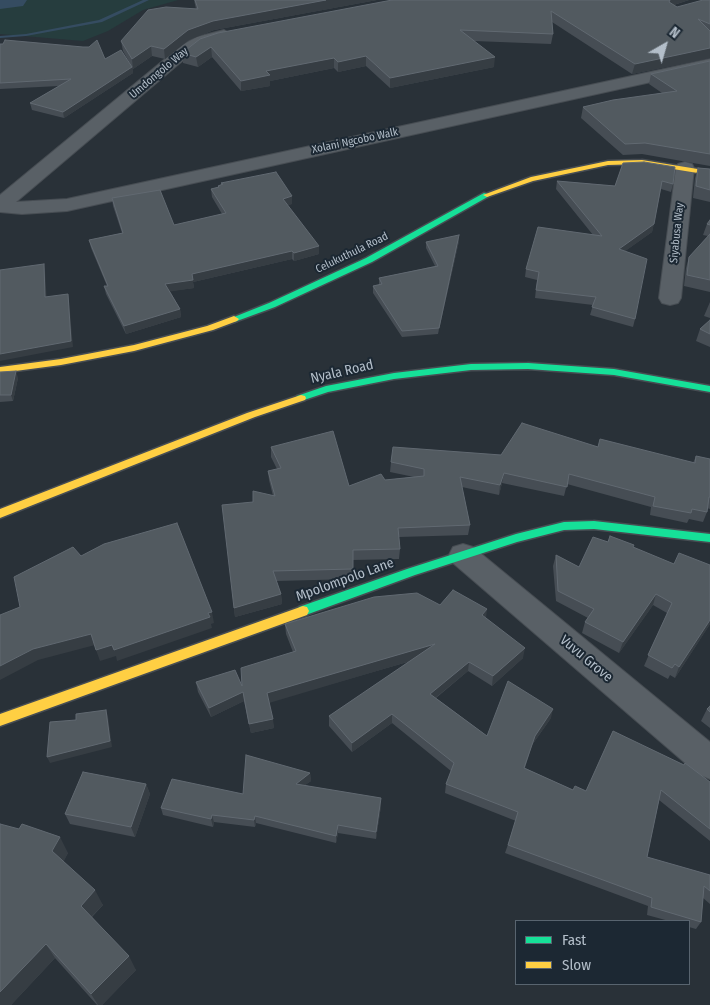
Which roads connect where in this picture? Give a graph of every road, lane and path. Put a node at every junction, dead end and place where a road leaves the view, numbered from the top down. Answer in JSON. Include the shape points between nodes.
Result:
{"nodes":[{"id":1,"x":242,"y":32,"type":"edge"},
{"id":2,"x":710,"y":64,"type":"edge"},
{"id":3,"x":685,"y":168,"type":"junction"},
{"id":4,"x":710,"y":172,"type":"edge"},
{"id":5,"x":0,"y":205,"type":"edge"},
{"id":6,"x":670,"y":298,"type":"dead end"},
{"id":7,"x":0,"y":370,"type":"edge"},
{"id":8,"x":710,"y":389,"type":"edge"},
{"id":9,"x":0,"y":514,"type":"edge"},
{"id":10,"x":710,"y":538,"type":"edge"},
{"id":11,"x":463,"y":555,"type":"junction"},
{"id":12,"x":0,"y":720,"type":"edge"},
{"id":13,"x":710,"y":763,"type":"edge"}],
"edges":[{"from":1,"to":5,"type":"street","name":"Umdongolo Way","via":[[208,38],[188,48]]},
{"from":2,"to":5,"type":"street","name":"Xolani Ngcobo Walk","via":[[67,205],[22,208]]},
{"from":3,"to":4,"type":"street","name":"Celukuthula Road"},
{"from":3,"to":6,"type":"street","name":"Siyabusa Way"},
{"from":3,"to":7,"type":"street","name":"Celukuthula Road","via":[[642,162],[608,163],[531,179],[491,193],[369,260],[272,305],[210,328],[134,348]]},
{"from":8,"to":9,"type":"street","name":"Nyala Road","via":[[614,372],[528,366],[472,367],[394,376],[326,390],[251,415]]},
{"from":10,"to":11,"type":"street","name":"Mpolompolo Lane","via":[[594,525],[564,526]]},
{"from":11,"to":12,"type":"street","name":"Mpolompolo Lane"},
{"from":11,"to":13,"type":"street","name":"Vuvu Grove"}]}
